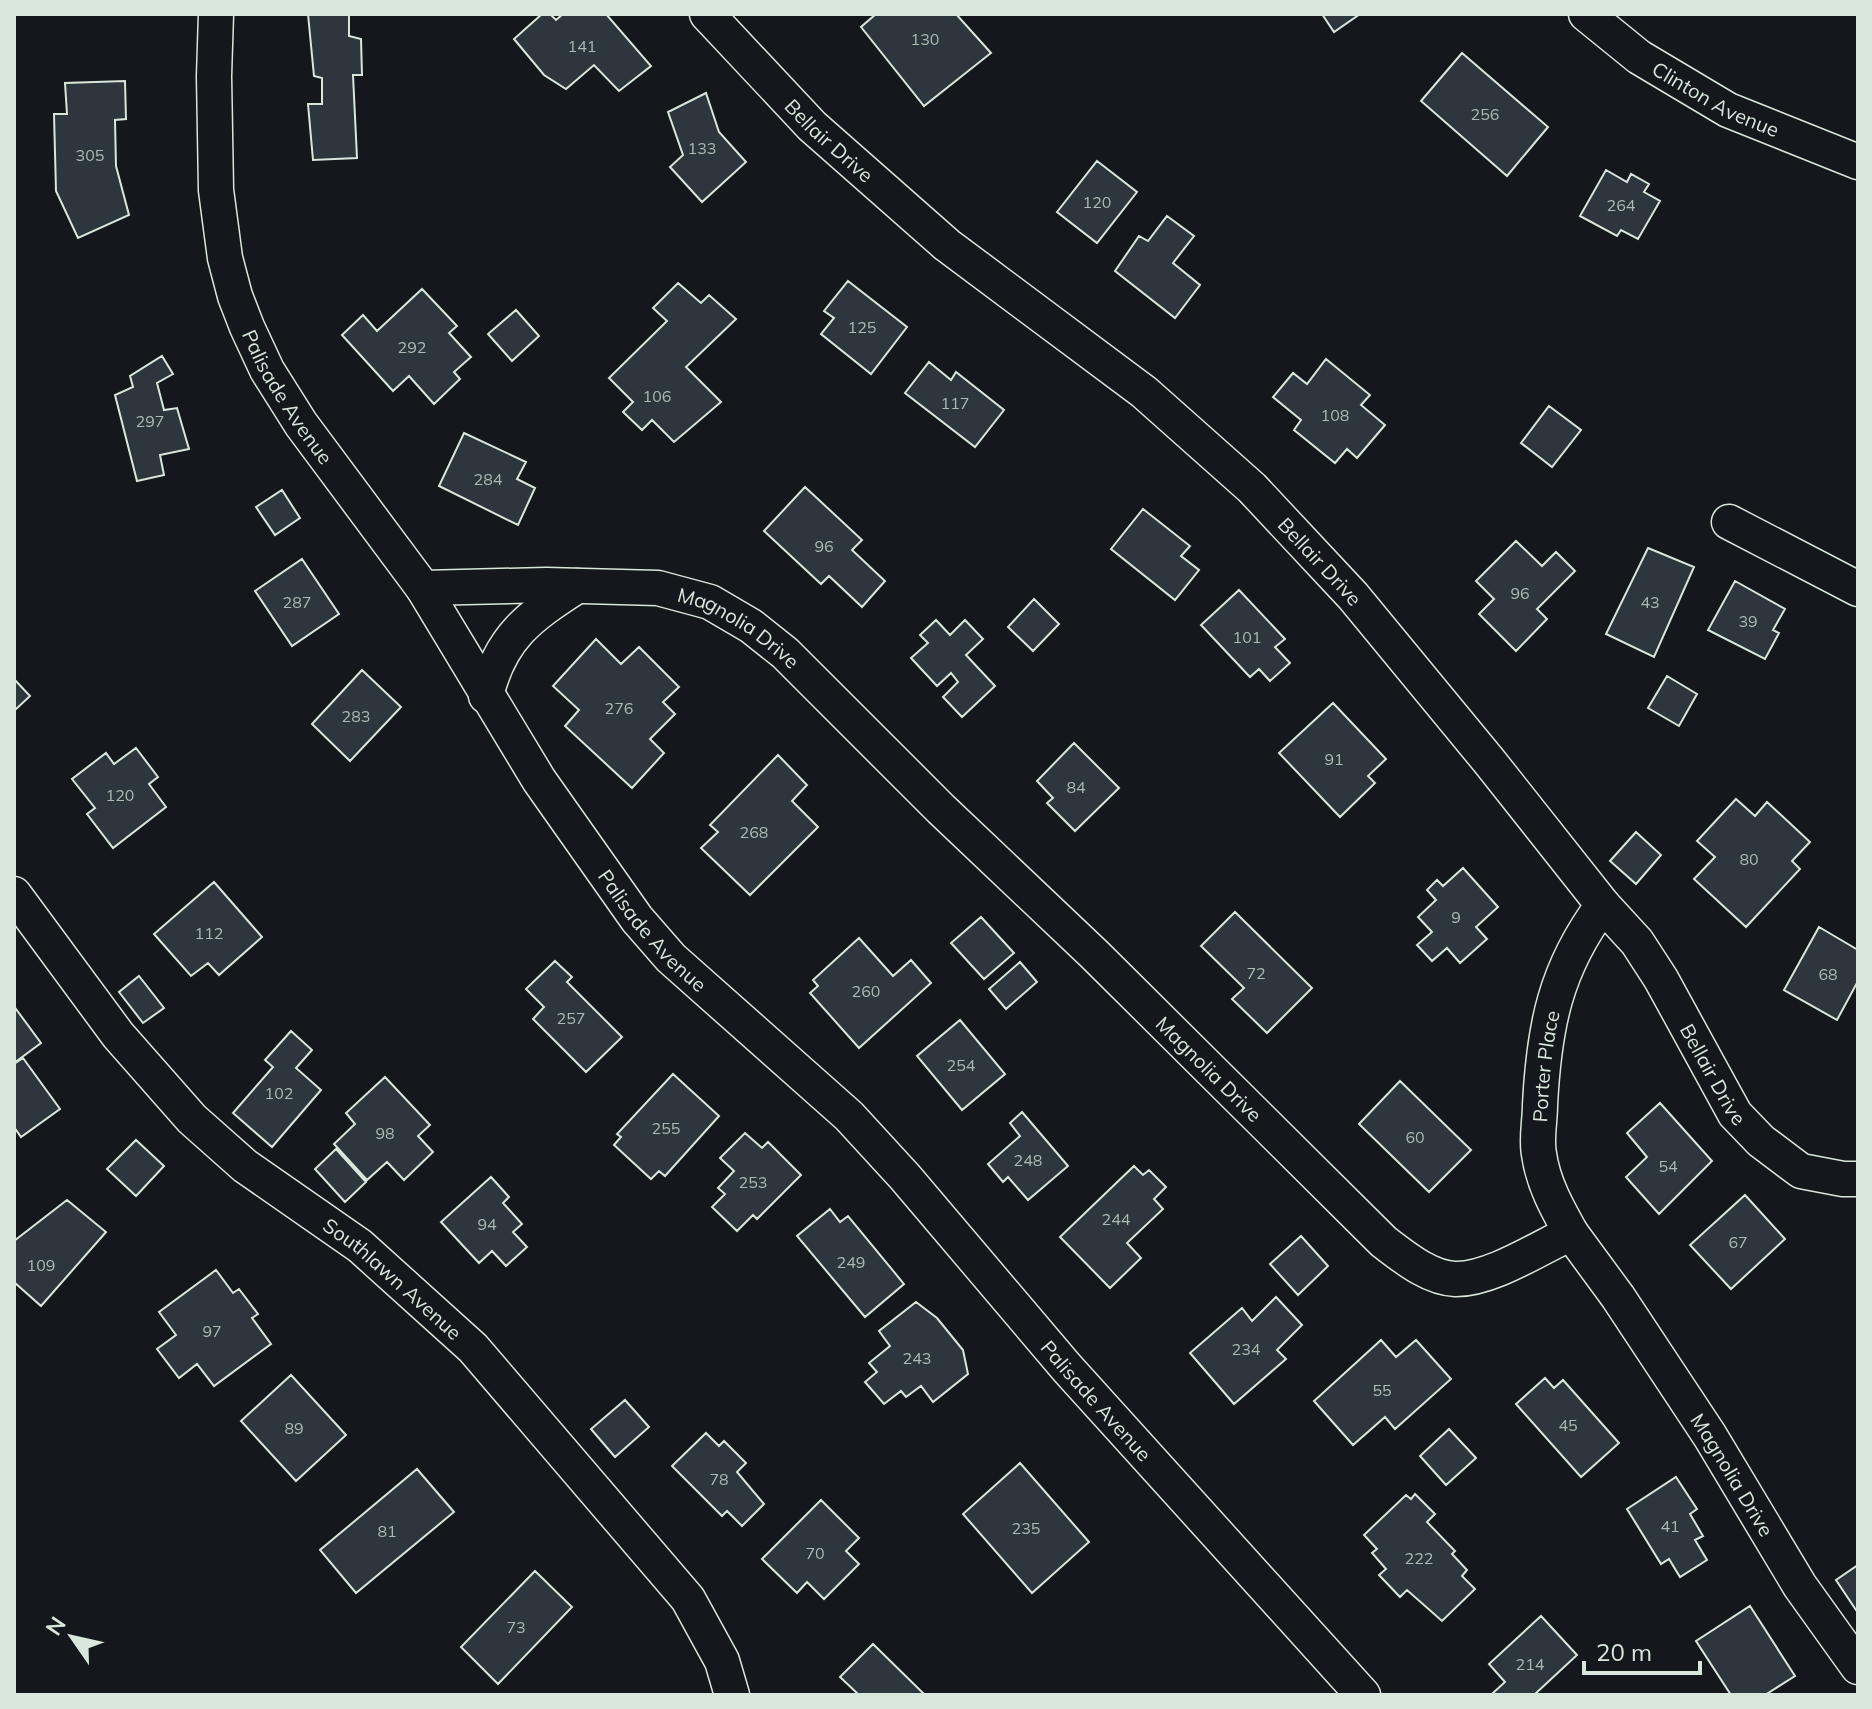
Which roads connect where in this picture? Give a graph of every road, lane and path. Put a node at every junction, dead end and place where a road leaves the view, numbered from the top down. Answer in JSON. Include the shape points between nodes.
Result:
{"nodes":[{"id":1,"x":216,"y":14,"type":"edge"},
{"id":2,"x":707,"y":14,"type":"edge"},
{"id":3,"x":1586,"y":14,"type":"edge"},
{"id":4,"x":1858,"y":162,"type":"edge"},
{"id":5,"x":1729,"y":522,"type":"dead end"},
{"id":6,"x":577,"y":586,"type":"junction"},
{"id":7,"x":423,"y":588,"type":"junction"},
{"id":8,"x":1858,"y":589,"type":"edge"},
{"id":9,"x":486,"y":696,"type":"junction"},
{"id":10,"x":14,"y":894,"type":"edge"},
{"id":11,"x":1603,"y":905,"type":"junction"},
{"id":12,"x":1851,"y":1179,"type":"edge"},
{"id":13,"x":1571,"y":1233,"type":"junction"},
{"id":14,"x":1858,"y":1667,"type":"edge"},
{"id":15,"x":732,"y":1695,"type":"edge"},
{"id":16,"x":1363,"y":1695,"type":"edge"}],
"edges":[{"from":1,"to":7,"type":"street","name":"Palisade Avenue","via":[[216,190],[235,296],[267,370],[301,424]]},
{"from":2,"to":11,"type":"street","name":"Bellair Drive","via":[[812,126],[947,245],[1144,392],[1252,488],[1353,596]]},
{"from":3,"to":4,"type":"street","name":"Clinton Avenue","via":[[1639,57],[1728,110]]},
{"from":5,"to":8,"type":"street"},
{"from":6,"to":7,"type":"street","name":"Magnolia Drive"},
{"from":6,"to":9,"type":"street","via":[[514,634],[493,667]]},
{"from":6,"to":13,"type":"street","name":"Magnolia Drive","via":[[658,588],[710,602],[785,653],[1384,1242],[1416,1266],[1453,1279],[1480,1276]]},
{"from":7,"to":9,"type":"street","name":"Palisade Avenue"},
{"from":9,"to":16,"type":"street","name":"Palisade Avenue","via":[[554,802],[671,958],[858,1126],[1067,1368]]},
{"from":10,"to":15,"type":"street","name":"Southlawn Avenue","via":[[118,1035],[192,1119],[245,1166],[360,1246],[473,1348],[688,1599],[722,1661]]},
{"from":11,"to":12,"type":"street","name":"Bellair Drive","via":[[1661,979],[1735,1114],[1801,1171]]},
{"from":11,"to":13,"type":"street","name":"Porter Place","via":[[1564,969],[1543,1049],[1538,1153],[1551,1198]]},
{"from":13,"to":14,"type":"street","name":"Magnolia Drive"}]}
